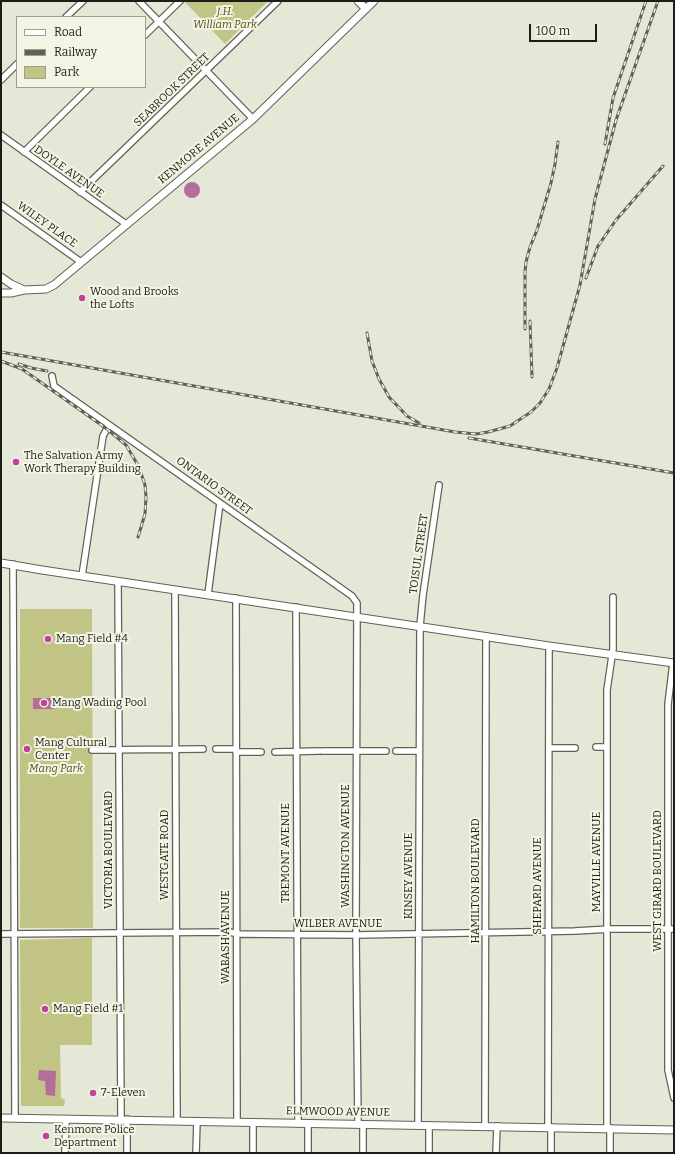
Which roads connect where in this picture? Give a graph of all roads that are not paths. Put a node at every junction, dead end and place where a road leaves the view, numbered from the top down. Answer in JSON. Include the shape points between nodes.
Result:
{"nodes":[{"id":1,"x":83,"y":1,"type":"edge"},
{"id":2,"x":138,"y":1,"type":"edge"},
{"id":3,"x":180,"y":1,"type":"edge"},
{"id":4,"x":278,"y":1,"type":"edge"},
{"id":5,"x":358,"y":1,"type":"edge"},
{"id":6,"x":374,"y":1,"type":"edge"},
{"id":7,"x":366,"y":9,"type":"junction"},
{"id":8,"x":67,"y":16,"type":"edge"},
{"id":9,"x":159,"y":22,"type":"junction"},
{"id":10,"x":146,"y":34,"type":"edge"},
{"id":11,"x":16,"y":65,"type":"edge"},
{"id":12,"x":206,"y":71,"type":"junction"},
{"id":13,"x":1,"y":80,"type":"edge"},
{"id":14,"x":89,"y":88,"type":"edge"},
{"id":15,"x":253,"y":119,"type":"junction"},
{"id":16,"x":1,"y":136,"type":"edge"},
{"id":17,"x":24,"y":152,"type":"junction"},
{"id":18,"x":80,"y":192,"type":"junction"},
{"id":19,"x":1,"y":205,"type":"edge"},
{"id":20,"x":126,"y":224,"type":"junction"},
{"id":21,"x":81,"y":262,"type":"junction"},
{"id":22,"x":1,"y":277,"type":"edge"},
{"id":23,"x":24,"y":290,"type":"junction"},
{"id":24,"x":1,"y":292,"type":"edge"},
{"id":25,"x":52,"y":376,"type":"dead end"},
{"id":26,"x":109,"y":425,"type":"junction"},
{"id":27,"x":439,"y":485,"type":"dead end"},
{"id":28,"x":220,"y":503,"type":"junction"},
{"id":29,"x":1,"y":563,"type":"edge"},
{"id":30,"x":13,"y":564,"type":"junction"},
{"id":31,"x":82,"y":576,"type":"junction"},
{"id":32,"x":118,"y":581,"type":"junction"},
{"id":33,"x":175,"y":590,"type":"junction"},
{"id":34,"x":208,"y":594,"type":"junction"},
{"id":35,"x":613,"y":597,"type":"dead end"},
{"id":36,"x":236,"y":598,"type":"junction"},
{"id":37,"x":296,"y":607,"type":"junction"},
{"id":38,"x":356,"y":616,"type":"junction"},
{"id":39,"x":420,"y":626,"type":"junction"},
{"id":40,"x":486,"y":636,"type":"junction"},
{"id":41,"x":550,"y":646,"type":"junction"},
{"id":42,"x":612,"y":654,"type":"junction"},
{"id":43,"x":674,"y":663,"type":"edge"},
{"id":44,"x":596,"y":747,"type":"dead end"},
{"id":45,"x":607,"y":747,"type":"junction"},
{"id":46,"x":549,"y":748,"type":"junction"},
{"id":47,"x":575,"y":748,"type":"dead end"},
{"id":48,"x":203,"y":749,"type":"dead end"},
{"id":49,"x":216,"y":749,"type":"dead end"},
{"id":50,"x":92,"y":750,"type":"dead end"},
{"id":51,"x":119,"y":750,"type":"junction"},
{"id":52,"x":175,"y":750,"type":"junction"},
{"id":53,"x":236,"y":750,"type":"junction"},
{"id":54,"x":386,"y":751,"type":"dead end"},
{"id":55,"x":396,"y":751,"type":"dead end"},
{"id":56,"x":419,"y":751,"type":"junction"},
{"id":57,"x":261,"y":752,"type":"dead end"},
{"id":58,"x":275,"y":752,"type":"dead end"},
{"id":59,"x":296,"y":752,"type":"junction"},
{"id":60,"x":356,"y":752,"type":"junction"},
{"id":61,"x":671,"y":929,"type":"edge"},
{"id":62,"x":607,"y":930,"type":"junction"},
{"id":63,"x":548,"y":932,"type":"junction"},
{"id":64,"x":119,"y":933,"type":"junction"},
{"id":65,"x":176,"y":933,"type":"junction"},
{"id":66,"x":236,"y":933,"type":"junction"},
{"id":67,"x":486,"y":933,"type":"junction"},
{"id":68,"x":1,"y":934,"type":"edge"},
{"id":69,"x":14,"y":934,"type":"junction"},
{"id":70,"x":296,"y":934,"type":"junction"},
{"id":71,"x":419,"y":934,"type":"junction"},
{"id":72,"x":356,"y":935,"type":"junction"},
{"id":73,"x":674,"y":1098,"type":"edge"},
{"id":74,"x":1,"y":1118,"type":"edge"},
{"id":75,"x":15,"y":1118,"type":"junction"},
{"id":76,"x":66,"y":1119,"type":"junction"},
{"id":77,"x":124,"y":1119,"type":"junction"},
{"id":78,"x":177,"y":1120,"type":"junction"},
{"id":79,"x":197,"y":1120,"type":"junction"},
{"id":80,"x":237,"y":1122,"type":"junction"},
{"id":81,"x":253,"y":1122,"type":"junction"},
{"id":82,"x":298,"y":1123,"type":"junction"},
{"id":83,"x":308,"y":1123,"type":"junction"},
{"id":84,"x":360,"y":1124,"type":"junction"},
{"id":85,"x":418,"y":1125,"type":"junction"},
{"id":86,"x":429,"y":1125,"type":"junction"},
{"id":87,"x":485,"y":1126,"type":"junction"},
{"id":88,"x":497,"y":1126,"type":"junction"},
{"id":89,"x":549,"y":1127,"type":"junction"},
{"id":90,"x":608,"y":1128,"type":"junction"},
{"id":91,"x":674,"y":1130,"type":"edge"},
{"id":92,"x":65,"y":1153,"type":"edge"},
{"id":93,"x":127,"y":1153,"type":"edge"},
{"id":94,"x":196,"y":1153,"type":"edge"},
{"id":95,"x":253,"y":1153,"type":"edge"},
{"id":96,"x":308,"y":1153,"type":"edge"},
{"id":97,"x":363,"y":1153,"type":"edge"},
{"id":98,"x":429,"y":1153,"type":"edge"},
{"id":99,"x":496,"y":1153,"type":"edge"},
{"id":100,"x":551,"y":1153,"type":"edge"},
{"id":101,"x":610,"y":1153,"type":"edge"}],
"edges":[{"from":1,"to":8,"type":"street"},
{"from":2,"to":9,"type":"street"},
{"from":3,"to":9,"type":"street"},
{"from":4,"to":12,"type":"street","name":"SEABROOK STREET"},
{"from":5,"to":7,"type":"street"},
{"from":6,"to":7,"type":"street","name":"KENMORE AVENUE"},
{"from":7,"to":15,"type":"street","name":"KENMORE AVENUE"},
{"from":9,"to":10,"type":"street"},
{"from":9,"to":12,"type":"street"},
{"from":11,"to":13,"type":"street"},
{"from":12,"to":15,"type":"street"},
{"from":12,"to":18,"type":"street","name":"SEABROOK STREET"},
{"from":14,"to":17,"type":"street"},
{"from":15,"to":20,"type":"street","name":"KENMORE AVENUE"},
{"from":16,"to":17,"type":"street","name":"DOYLE AVENUE"},
{"from":17,"to":18,"type":"street","name":"DOYLE AVENUE"},
{"from":18,"to":20,"type":"street","name":"DOYLE AVENUE"},
{"from":19,"to":21,"type":"street","name":"WILEY PLACE"},
{"from":20,"to":21,"type":"street","name":"KENMORE AVENUE"},
{"from":21,"to":23,"type":"street","name":"KENMORE AVENUE","via":[[46,289]]},
{"from":22,"to":23,"type":"street"},
{"from":23,"to":24,"type":"street","name":"KENMORE AVENUE"},
{"from":25,"to":26,"type":"street","name":"ONTARIO STREET","via":[[54,386]]},
{"from":26,"to":28,"type":"street","name":"ONTARIO STREET"},
{"from":26,"to":31,"type":"street","via":[[103,436]]},
{"from":27,"to":39,"type":"street","name":"TOISUL STREET"},
{"from":28,"to":34,"type":"street"},
{"from":28,"to":38,"type":"street","name":"ONTARIO STREET","via":[[352,596],[357,603]]},
{"from":29,"to":30,"type":"street"},
{"from":30,"to":31,"type":"street"},
{"from":30,"to":69,"type":"street"},
{"from":31,"to":32,"type":"street"},
{"from":32,"to":33,"type":"street"},
{"from":32,"to":51,"type":"street","name":"VICTORIA BOULEVARD"},
{"from":33,"to":34,"type":"street"},
{"from":33,"to":52,"type":"street","name":"WESTGATE ROAD"},
{"from":34,"to":36,"type":"street"},
{"from":35,"to":42,"type":"street","name":"MAYVILLE AVENUE"},
{"from":36,"to":37,"type":"street"},
{"from":36,"to":53,"type":"street","name":"WABASH AVENUE"},
{"from":37,"to":38,"type":"street"},
{"from":37,"to":59,"type":"street","name":"TREMONT AVENUE"},
{"from":38,"to":39,"type":"street"},
{"from":38,"to":60,"type":"street","name":"WASHINGTON AVENUE"},
{"from":39,"to":40,"type":"street"},
{"from":39,"to":56,"type":"street","name":"KINSEY AVENUE"},
{"from":40,"to":41,"type":"street"},
{"from":40,"to":67,"type":"street","name":"HAMILTON BOULEVARD"},
{"from":41,"to":42,"type":"street"},
{"from":41,"to":46,"type":"street","name":"SHEPARD AVENUE"},
{"from":42,"to":43,"type":"street"},
{"from":42,"to":45,"type":"street","name":"MAYVILLE AVENUE","via":[[607,690]]},
{"from":43,"to":61,"type":"street","name":"WEST GIRARD BOULEVARD","via":[[668,704]]},
{"from":44,"to":45,"type":"street"},
{"from":45,"to":62,"type":"street","name":"MAYVILLE AVENUE"},
{"from":46,"to":47,"type":"street"},
{"from":46,"to":63,"type":"street","name":"SHEPARD AVENUE"},
{"from":48,"to":52,"type":"street"},
{"from":49,"to":53,"type":"street"},
{"from":50,"to":51,"type":"street"},
{"from":51,"to":52,"type":"street"},
{"from":51,"to":64,"type":"street","name":"VICTORIA BOULEVARD"},
{"from":52,"to":65,"type":"street","name":"WESTGATE ROAD"},
{"from":53,"to":57,"type":"street"},
{"from":53,"to":66,"type":"street","name":"WABASH AVENUE"},
{"from":54,"to":60,"type":"street"},
{"from":55,"to":56,"type":"street"},
{"from":56,"to":71,"type":"street","name":"KINSEY AVENUE"},
{"from":58,"to":59,"type":"street"},
{"from":59,"to":60,"type":"street"},
{"from":59,"to":70,"type":"street","name":"TREMONT AVENUE"},
{"from":60,"to":72,"type":"street","name":"WASHINGTON AVENUE"},
{"from":61,"to":62,"type":"street","name":"WILBER AVENUE"},
{"from":61,"to":73,"type":"street","name":"WEST GIRARD BOULEVARD","via":[[668,1070]]},
{"from":62,"to":63,"type":"street","name":"WILBER AVENUE"},
{"from":62,"to":90,"type":"street","name":"MAYVILLE AVENUE"},
{"from":63,"to":67,"type":"street","name":"WILBER AVENUE"},
{"from":63,"to":89,"type":"street","name":"SHEPARD AVENUE"},
{"from":64,"to":65,"type":"street","name":"WILBER AVENUE"},
{"from":64,"to":69,"type":"street","name":"WILBER AVENUE"},
{"from":64,"to":77,"type":"street","name":"VICTORIA BOULEVARD"},
{"from":65,"to":66,"type":"street","name":"WILBER AVENUE"},
{"from":65,"to":78,"type":"street","name":"WESTGATE ROAD"},
{"from":66,"to":70,"type":"street","name":"WILBER AVENUE"},
{"from":66,"to":80,"type":"street","name":"WABASH AVENUE"},
{"from":67,"to":71,"type":"street","name":"WILBER AVENUE"},
{"from":67,"to":87,"type":"street","name":"HAMILTON BOULEVARD"},
{"from":68,"to":69,"type":"street","name":"WILBER AVENUE"},
{"from":69,"to":75,"type":"street"},
{"from":70,"to":72,"type":"street","name":"WILBER AVENUE"},
{"from":70,"to":82,"type":"street","name":"TREMONT AVENUE"},
{"from":71,"to":72,"type":"street","name":"WILBER AVENUE"},
{"from":71,"to":85,"type":"street","name":"KINSEY AVENUE"},
{"from":72,"to":84,"type":"street","name":"WASHINGTON AVENUE"},
{"from":74,"to":75,"type":"street","name":"ELMWOOD AVENUE"},
{"from":75,"to":76,"type":"street","name":"ELMWOOD AVENUE"},
{"from":76,"to":77,"type":"street","name":"ELMWOOD AVENUE"},
{"from":76,"to":92,"type":"street"},
{"from":77,"to":78,"type":"street","name":"ELMWOOD AVENUE"},
{"from":77,"to":93,"type":"street","name":"VICTORIA BOULEVARD"},
{"from":78,"to":79,"type":"street","name":"ELMWOOD AVENUE"},
{"from":79,"to":80,"type":"street","name":"ELMWOOD AVENUE"},
{"from":79,"to":94,"type":"street"},
{"from":80,"to":81,"type":"street","name":"ELMWOOD AVENUE"},
{"from":81,"to":82,"type":"street","name":"ELMWOOD AVENUE"},
{"from":81,"to":95,"type":"street"},
{"from":82,"to":83,"type":"street","name":"ELMWOOD AVENUE"},
{"from":83,"to":84,"type":"street","name":"ELMWOOD AVENUE"},
{"from":83,"to":96,"type":"street"},
{"from":84,"to":85,"type":"street","name":"ELMWOOD AVENUE"},
{"from":84,"to":97,"type":"street","name":"WASHINGTON AVENUE"},
{"from":85,"to":86,"type":"street","name":"ELMWOOD AVENUE"},
{"from":86,"to":87,"type":"street","name":"ELMWOOD AVENUE"},
{"from":86,"to":98,"type":"street"},
{"from":87,"to":88,"type":"street","name":"ELMWOOD AVENUE"},
{"from":88,"to":89,"type":"street","name":"ELMWOOD AVENUE"},
{"from":88,"to":99,"type":"street"},
{"from":89,"to":90,"type":"street","name":"ELMWOOD AVENUE"},
{"from":89,"to":100,"type":"street","name":"SHEPARD AVENUE"},
{"from":90,"to":91,"type":"street","name":"ELMWOOD AVENUE"},
{"from":90,"to":101,"type":"street","name":"MAYVILLE AVENUE"}]}
